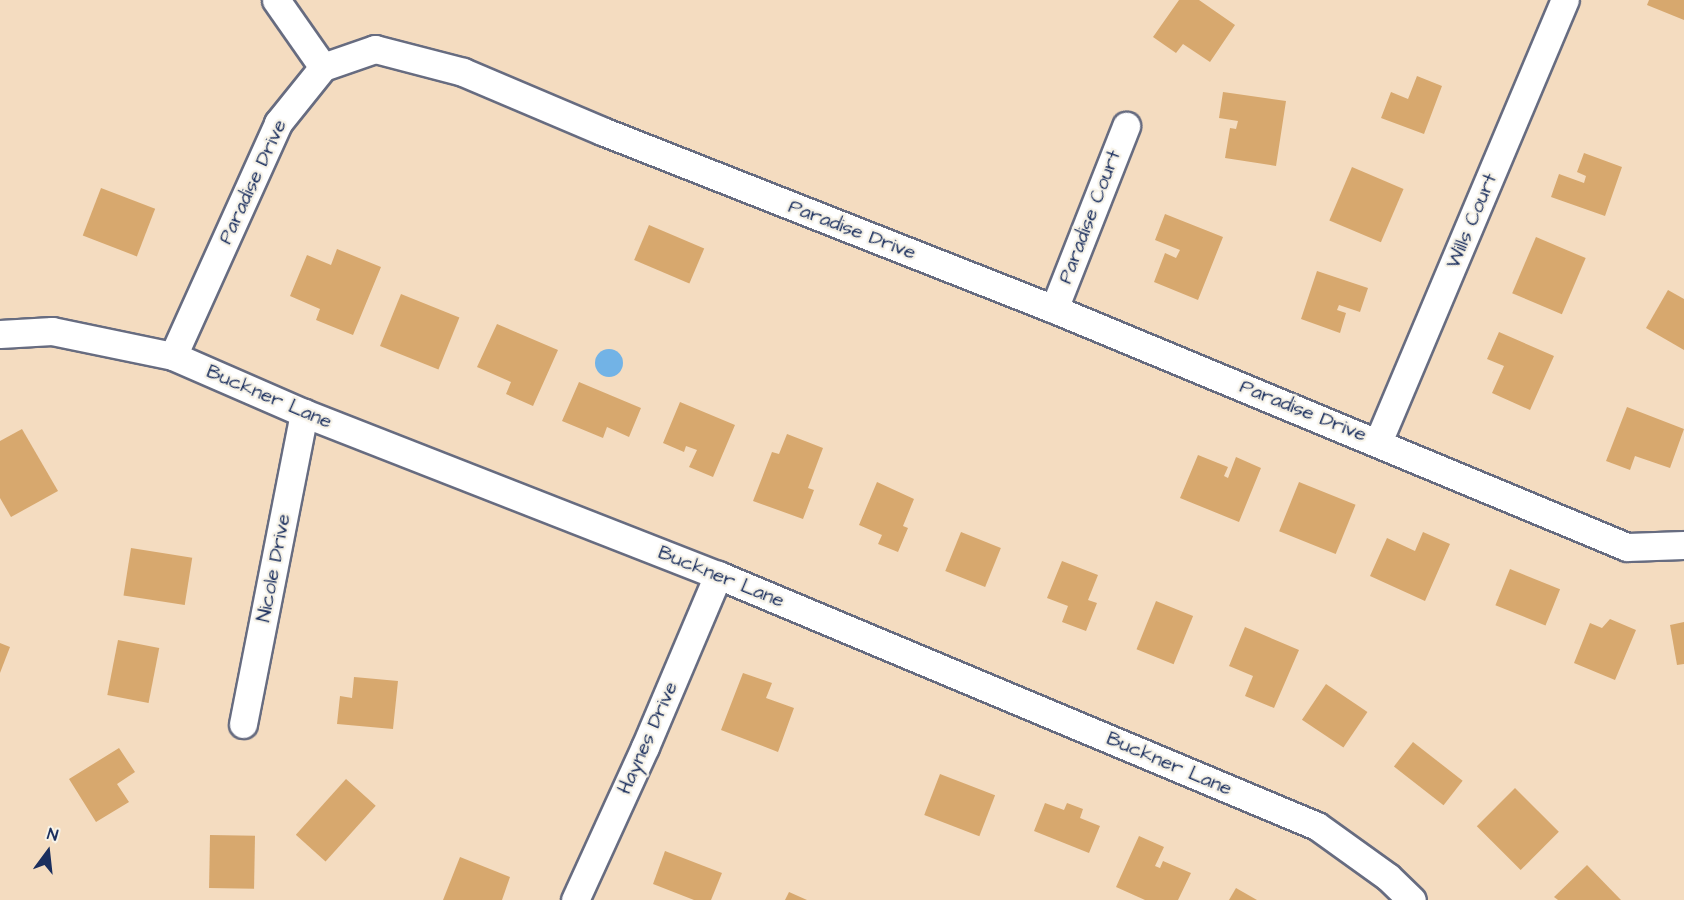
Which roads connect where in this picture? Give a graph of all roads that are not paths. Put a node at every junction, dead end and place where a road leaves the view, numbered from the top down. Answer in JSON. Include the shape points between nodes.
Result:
{"nodes":[{"id":1,"x":276,"y":0,"type":"edge"},
{"id":2,"x":1565,"y":0,"type":"edge"},
{"id":3,"x":323,"y":67,"type":"junction"},
{"id":4,"x":1126,"y":126,"type":"dead end"},
{"id":5,"x":1054,"y":309,"type":"junction"},
{"id":6,"x":0,"y":334,"type":"edge"},
{"id":7,"x":173,"y":356,"type":"junction"},
{"id":8,"x":304,"y":413,"type":"junction"},
{"id":9,"x":1378,"y":442,"type":"junction"},
{"id":10,"x":1684,"y":545,"type":"edge"},
{"id":11,"x":718,"y":575,"type":"junction"},
{"id":12,"x":243,"y":724,"type":"dead end"},
{"id":13,"x":575,"y":900,"type":"edge"},
{"id":14,"x":1412,"y":900,"type":"edge"}],
"edges":[{"from":1,"to":3,"type":"street"},
{"from":2,"to":9,"type":"street","name":"Wills Court"},
{"from":3,"to":5,"type":"street","name":"Paradise Drive","via":[[375,49],[463,72]]},
{"from":3,"to":7,"type":"street","name":"Paradise Drive","via":[[278,123]]},
{"from":4,"to":5,"type":"street","name":"Paradise Court"},
{"from":5,"to":9,"type":"street","name":"Paradise Drive"},
{"from":6,"to":7,"type":"street","name":"Buckner Lane","via":[[52,331]]},
{"from":7,"to":8,"type":"street","name":"Buckner Lane"},
{"from":8,"to":11,"type":"street","name":"Buckner Lane"},
{"from":8,"to":12,"type":"street","name":"Nicole Drive"},
{"from":9,"to":10,"type":"street","name":"Paradise Drive","via":[[1627,547]]},
{"from":11,"to":13,"type":"street","name":"Haynes Drive"},
{"from":11,"to":14,"type":"street","name":"Buckner Lane","via":[[1317,826],[1388,877]]}]}
